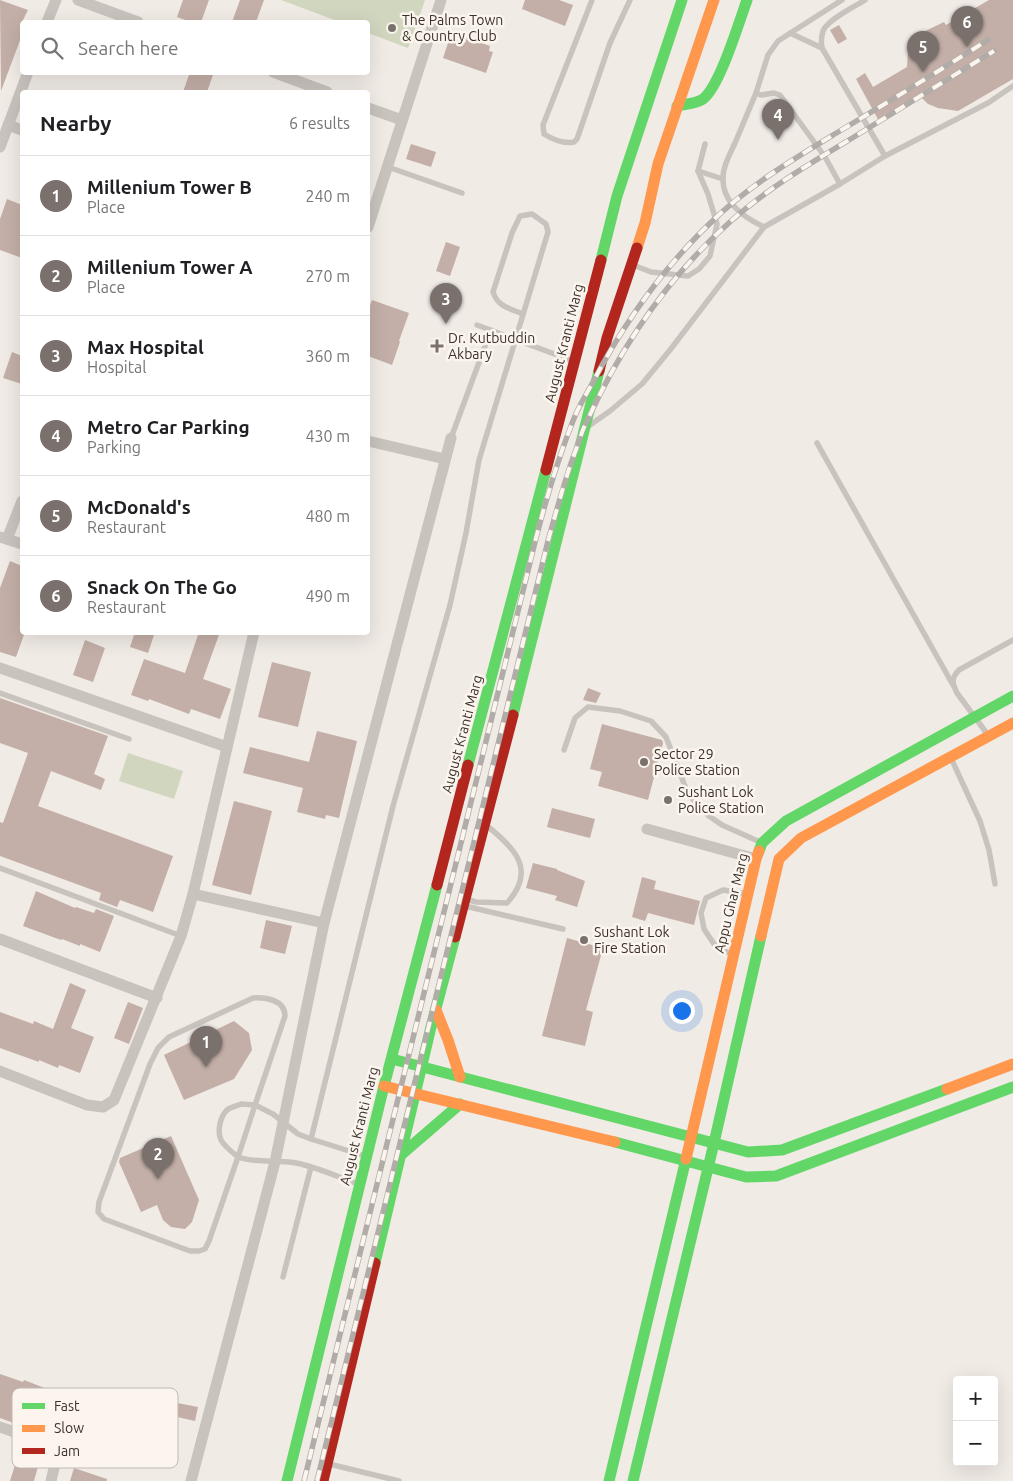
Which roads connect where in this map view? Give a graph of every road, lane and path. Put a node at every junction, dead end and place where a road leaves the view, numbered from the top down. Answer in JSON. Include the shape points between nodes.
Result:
{"nodes":[{"id":1,"x":56,"y":0,"type":"edge"},
{"id":2,"x":78,"y":0,"type":"edge"},
{"id":3,"x":441,"y":0,"type":"edge"},
{"id":4,"x":592,"y":0,"type":"edge"},
{"id":5,"x":630,"y":0,"type":"edge"},
{"id":6,"x":670,"y":0,"type":"edge"},
{"id":7,"x":682,"y":0,"type":"edge"},
{"id":8,"x":714,"y":0,"type":"edge"},
{"id":9,"x":747,"y":0,"type":"edge"},
{"id":10,"x":842,"y":0,"type":"edge"},
{"id":11,"x":865,"y":0,"type":"edge"},
{"id":12,"x":48,"y":20,"type":"edge"},
{"id":13,"x":133,"y":20,"type":"edge"},
{"id":14,"x":673,"y":26,"type":"junction"},
{"id":15,"x":790,"y":33,"type":"junction"},
{"id":16,"x":822,"y":48,"type":"junction"},
{"id":17,"x":27,"y":75,"type":"edge"},
{"id":18,"x":281,"y":75,"type":"edge"},
{"id":19,"x":1013,"y":86,"type":"edge"},
{"id":20,"x":21,"y":90,"type":"edge"},
{"id":21,"x":322,"y":90,"type":"edge"},
{"id":22,"x":20,"y":93,"type":"edge"},
{"id":23,"x":756,"y":93,"type":"junction"},
{"id":24,"x":677,"y":106,"type":"junction"},
{"id":25,"x":370,"y":109,"type":"edge"},
{"id":26,"x":402,"y":120,"type":"junction"},
{"id":27,"x":8,"y":125,"type":"junction"},
{"id":28,"x":20,"y":129,"type":"edge"},
{"id":29,"x":705,"y":144,"type":"dead end"},
{"id":30,"x":0,"y":147,"type":"edge"},
{"id":31,"x":885,"y":156,"type":"junction"},
{"id":32,"x":388,"y":167,"type":"junction"},
{"id":33,"x":698,"y":171,"type":"junction"},
{"id":34,"x":722,"y":179,"type":"junction"},
{"id":35,"x":840,"y":184,"type":"junction"},
{"id":36,"x":462,"y":193,"type":"dead end"},
{"id":37,"x":370,"y":221,"type":"edge"},
{"id":38,"x":764,"y":227,"type":"junction"},
{"id":39,"x":631,"y":265,"type":"junction"},
{"id":40,"x":523,"y":314,"type":"junction"},
{"id":41,"x":477,"y":325,"type":"dead end"},
{"id":42,"x":491,"y":330,"type":"junction"},
{"id":43,"x":515,"y":340,"type":"junction"},
{"id":44,"x":575,"y":361,"type":"junction"},
{"id":45,"x":585,"y":428,"type":"junction"},
{"id":46,"x":451,"y":438,"type":"joint"},
{"id":47,"x":370,"y":441,"type":"edge"},
{"id":48,"x":817,"y":444,"type":"dead end"},
{"id":49,"x":445,"y":459,"type":"junction"},
{"id":50,"x":20,"y":505,"type":"edge"},
{"id":51,"x":4,"y":538,"type":"edge"},
{"id":52,"x":20,"y":543,"type":"edge"},
{"id":53,"x":253,"y":635,"type":"edge"},
{"id":54,"x":1013,"y":640,"type":"edge"},
{"id":55,"x":0,"y":668,"type":"edge"},
{"id":56,"x":953,"y":685,"type":"junction"},
{"id":57,"x":0,"y":693,"type":"edge"},
{"id":58,"x":1013,"y":696,"type":"edge"},
{"id":59,"x":975,"y":716,"type":"junction"},
{"id":60,"x":1013,"y":723,"type":"edge"},
{"id":61,"x":989,"y":736,"type":"junction"},
{"id":62,"x":129,"y":739,"type":"dead end"},
{"id":63,"x":227,"y":747,"type":"junction"},
{"id":64,"x":564,"y":750,"type":"dead end"},
{"id":65,"x":950,"y":756,"type":"junction"},
{"id":66,"x":485,"y":824,"type":"junction"},
{"id":67,"x":647,"y":829,"type":"dead end"},
{"id":68,"x":762,"y":843,"type":"junction"},
{"id":69,"x":779,"y":858,"type":"junction"},
{"id":70,"x":756,"y":859,"type":"junction"},
{"id":71,"x":0,"y":868,"type":"edge"},
{"id":72,"x":995,"y":884,"type":"dead end"},
{"id":73,"x":193,"y":894,"type":"junction"},
{"id":74,"x":748,"y":894,"type":"junction"},
{"id":75,"x":464,"y":902,"type":"junction"},
{"id":76,"x":324,"y":923,"type":"junction"},
{"id":77,"x":563,"y":929,"type":"dead end"},
{"id":78,"x":181,"y":936,"type":"junction"},
{"id":79,"x":0,"y":939,"type":"edge"},
{"id":80,"x":734,"y":956,"type":"junction"},
{"id":81,"x":156,"y":998,"type":"junction"},
{"id":82,"x":436,"y":1010,"type":"junction"},
{"id":83,"x":392,"y":1059,"type":"junction"},
{"id":84,"x":1013,"y":1064,"type":"edge"},
{"id":85,"x":422,"y":1067,"type":"junction"},
{"id":86,"x":0,"y":1071,"type":"edge"},
{"id":87,"x":460,"y":1077,"type":"junction"},
{"id":88,"x":384,"y":1086,"type":"junction"},
{"id":89,"x":1013,"y":1087,"type":"edge"},
{"id":90,"x":416,"y":1094,"type":"junction"},
{"id":91,"x":460,"y":1104,"type":"junction"},
{"id":92,"x":255,"y":1105,"type":"junction"},
{"id":93,"x":284,"y":1124,"type":"junction"},
{"id":94,"x":691,"y":1137,"type":"junction"},
{"id":95,"x":311,"y":1139,"type":"junction"},
{"id":96,"x":714,"y":1143,"type":"junction"},
{"id":97,"x":402,"y":1154,"type":"junction"},
{"id":98,"x":238,"y":1157,"type":"junction"},
{"id":99,"x":367,"y":1157,"type":"junction"},
{"id":100,"x":686,"y":1161,"type":"junction"},
{"id":101,"x":275,"y":1162,"type":"junction"},
{"id":102,"x":311,"y":1167,"type":"junction"},
{"id":103,"x":708,"y":1167,"type":"junction"},
{"id":104,"x":360,"y":1185,"type":"junction"},
{"id":105,"x":284,"y":1277,"type":"dead end"},
{"id":106,"x":0,"y":1427,"type":"edge"},
{"id":107,"x":12,"y":1431,"type":"edge"},
{"id":108,"x":327,"y":1463,"type":"junction"},
{"id":109,"x":54,"y":1468,"type":"edge"},
{"id":110,"x":51,"y":1481,"type":"edge"},
{"id":111,"x":191,"y":1481,"type":"edge"},
{"id":112,"x":287,"y":1481,"type":"edge"},
{"id":113,"x":323,"y":1481,"type":"edge"},
{"id":114,"x":399,"y":1481,"type":"edge"},
{"id":115,"x":609,"y":1481,"type":"edge"},
{"id":116,"x":633,"y":1481,"type":"edge"}],
"edges":[{"from":1,"to":12,"type":"street"},
{"from":2,"to":13,"type":"street"},
{"from":3,"to":26,"type":"street"},
{"from":4,"to":5,"type":"lane","via":[[542,125],[544,134],[565,143],[578,139],[610,43]]},
{"from":6,"to":14,"type":"main road"},
{"from":7,"to":14,"type":"main road","name":"August Kranti Marg"},
{"from":8,"to":24,"type":"main road"},
{"from":9,"to":24,"type":"main road","via":[[712,89],[703,99]]},
{"from":10,"to":15,"type":"lane"},
{"from":11,"to":16,"type":"lane","via":[[828,23],[821,38]]},
{"from":14,"to":44,"type":"main road","name":"August Kranti Marg","via":[[617,196]]},
{"from":15,"to":16,"type":"lane"},
{"from":15,"to":23,"type":"lane","via":[[778,41],[768,55]]},
{"from":16,"to":31,"type":"lane"},
{"from":17,"to":20,"type":"street"},
{"from":18,"to":21,"type":"street"},
{"from":19,"to":31,"type":"lane","via":[[988,103]]},
{"from":22,"to":27,"type":"street"},
{"from":23,"to":34,"type":"lane"},
{"from":23,"to":35,"type":"lane","via":[[780,95],[825,157]]},
{"from":24,"to":39,"type":"main road"},
{"from":25,"to":26,"type":"street"},
{"from":26,"to":32,"type":"street"},
{"from":27,"to":28,"type":"street"},
{"from":27,"to":30,"type":"street"},
{"from":29,"to":33,"type":"lane"},
{"from":31,"to":35,"type":"lane"},
{"from":32,"to":36,"type":"lane"},
{"from":32,"to":37,"type":"street"},
{"from":33,"to":34,"type":"lane"},
{"from":33,"to":39,"type":"lane","via":[[717,224],[710,256],[688,276],[651,272]]},
{"from":34,"to":38,"type":"lane","via":[[725,194],[732,205],[749,220]]},
{"from":35,"to":38,"type":"lane"},
{"from":38,"to":45,"type":"lane","via":[[642,384]]},
{"from":39,"to":45,"type":"main road","via":[[607,338]]},
{"from":40,"to":40,"type":"lane","via":[[548,232],[546,224],[532,214],[520,216],[493,292],[500,305]]},
{"from":40,"to":43,"type":"lane"},
{"from":41,"to":42,"type":"lane"},
{"from":42,"to":43,"type":"lane"},
{"from":42,"to":46,"type":"lane"},
{"from":43,"to":44,"type":"lane"},
{"from":43,"to":95,"type":"lane","via":[[480,460],[450,605],[386,833]]},
{"from":44,"to":83,"type":"main road","name":"August Kranti Marg"},
{"from":45,"to":66,"type":"main road"},
{"from":46,"to":49,"type":"street"},
{"from":47,"to":49,"type":"street"},
{"from":48,"to":56,"type":"lane"},
{"from":49,"to":76,"type":"street"},
{"from":50,"to":51,"type":"street"},
{"from":51,"to":52,"type":"street"},
{"from":53,"to":63,"type":"street"},
{"from":54,"to":56,"type":"lane","via":[[959,670]]},
{"from":55,"to":63,"type":"street"},
{"from":56,"to":59,"type":"lane"},
{"from":57,"to":62,"type":"lane"},
{"from":58,"to":59,"type":"main road","name":"Appu Ghar Marg"},
{"from":59,"to":61,"type":"lane"},
{"from":59,"to":68,"type":"main road","name":"Appu Ghar Marg","via":[[786,821]]},
{"from":60,"to":61,"type":"main road"},
{"from":61,"to":65,"type":"main road"},
{"from":63,"to":73,"type":"street"},
{"from":64,"to":68,"type":"lane","via":[[575,718],[588,707],[620,711],[651,721],[666,738],[693,800],[722,825]]},
{"from":65,"to":69,"type":"main road","via":[[801,838]]},
{"from":65,"to":72,"type":"lane","via":[[980,821]]},
{"from":66,"to":75,"type":"main road"},
{"from":66,"to":75,"type":"lane","via":[[517,854],[522,868],[520,883],[507,903]]},
{"from":67,"to":70,"type":"street"},
{"from":68,"to":69,"type":"main road"},
{"from":68,"to":70,"type":"main road","name":"Appu Ghar Marg"},
{"from":69,"to":96,"type":"main road"},
{"from":70,"to":74,"type":"main road","name":"Appu Ghar Marg"},
{"from":71,"to":78,"type":"lane"},
{"from":73,"to":76,"type":"street"},
{"from":73,"to":78,"type":"street"},
{"from":74,"to":80,"type":"main road","name":"Appu Ghar Marg"},
{"from":74,"to":80,"type":"lane","via":[[723,890],[706,898],[701,912],[704,929],[714,944]]},
{"from":75,"to":77,"type":"lane"},
{"from":75,"to":82,"type":"main road"},
{"from":76,"to":93,"type":"street"},
{"from":78,"to":81,"type":"street"},
{"from":79,"to":81,"type":"street"},
{"from":80,"to":94,"type":"main road","name":"Appu Ghar Marg"},
{"from":81,"to":86,"type":"street","via":[[114,1100],[103,1107],[87,1105]]},
{"from":82,"to":85,"type":"main road"},
{"from":82,"to":87,"type":"main road"},
{"from":83,"to":85,"type":"main road"},
{"from":83,"to":88,"type":"main road","name":"August Kranti Marg"},
{"from":84,"to":96,"type":"main road","via":[[782,1150],[748,1152]]},
{"from":85,"to":87,"type":"main road"},
{"from":85,"to":90,"type":"main road"},
{"from":87,"to":94,"type":"main road"},
{"from":88,"to":90,"type":"main road"},
{"from":88,"to":99,"type":"main road","name":"August Kranti Marg"},
{"from":89,"to":103,"type":"main road","via":[[776,1176],[746,1177]]},
{"from":90,"to":91,"type":"main road"},
{"from":90,"to":97,"type":"main road"},
{"from":91,"to":97,"type":"main road"},
{"from":91,"to":100,"type":"main road"},
{"from":92,"to":93,"type":"lane"},
{"from":92,"to":98,"type":"lane"},
{"from":92,"to":98,"type":"lane","via":[[232,1107],[225,1111],[221,1120],[220,1138]]},
{"from":92,"to":98,"type":"lane","via":[[286,1016],[284,1008],[263,997],[253,998],[169,1037],[158,1048],[97,1207],[98,1212],[104,1219],[190,1251],[205,1249]]},
{"from":93,"to":95,"type":"lane"},
{"from":93,"to":101,"type":"street"},
{"from":94,"to":96,"type":"main road"},
{"from":94,"to":100,"type":"main road","name":"Appu Ghar Marg"},
{"from":95,"to":99,"type":"lane"},
{"from":96,"to":103,"type":"main road"},
{"from":97,"to":108,"type":"main road"},
{"from":98,"to":101,"type":"lane"},
{"from":99,"to":104,"type":"main road","name":"August Kranti Marg"},
{"from":100,"to":103,"type":"main road"},
{"from":100,"to":115,"type":"main road","name":"Appu Ghar Marg"},
{"from":101,"to":102,"type":"lane"},
{"from":101,"to":111,"type":"street"},
{"from":102,"to":104,"type":"lane"},
{"from":102,"to":105,"type":"lane"},
{"from":103,"to":116,"type":"main road"},
{"from":104,"to":112,"type":"main road","name":"August Kranti Marg"},
{"from":106,"to":107,"type":"street"},
{"from":108,"to":113,"type":"main road"},
{"from":108,"to":114,"type":"lane"},
{"from":109,"to":110,"type":"street"}]}
